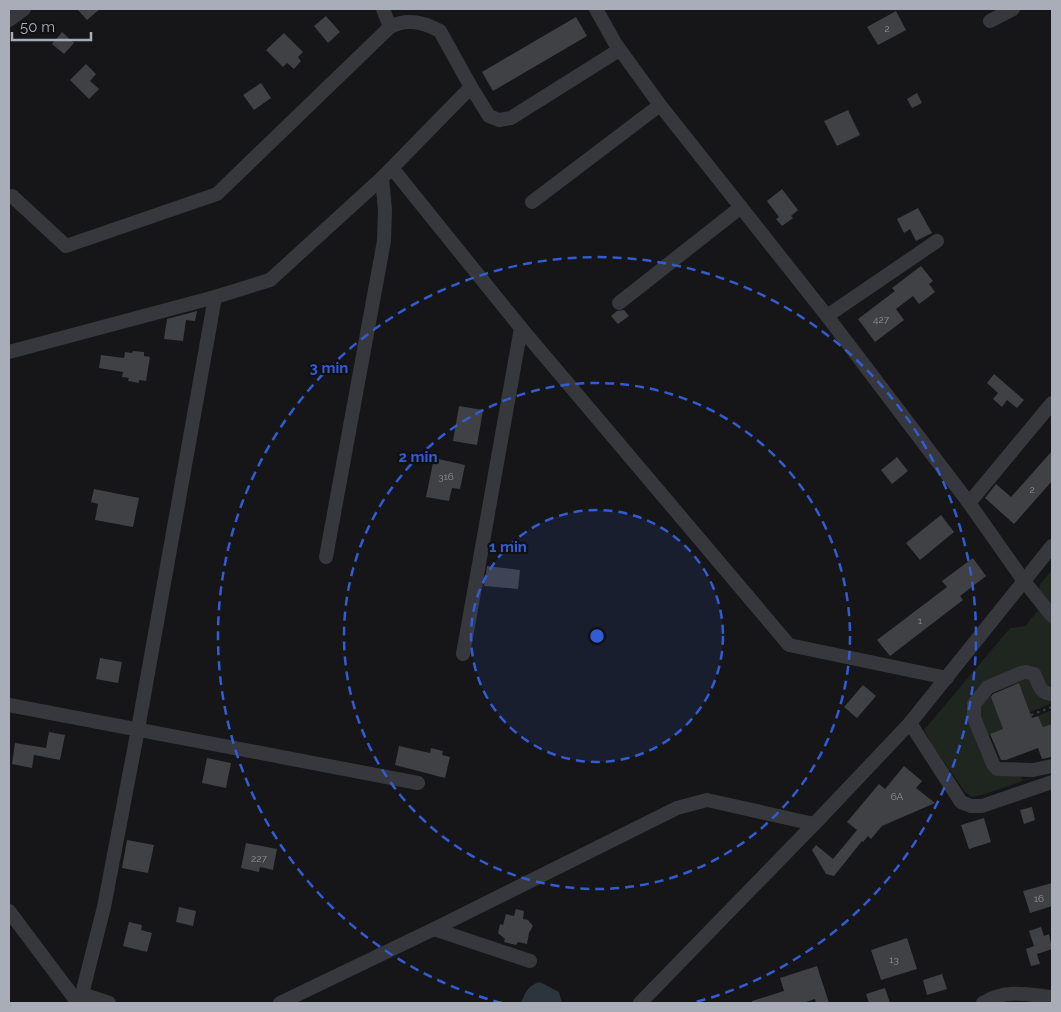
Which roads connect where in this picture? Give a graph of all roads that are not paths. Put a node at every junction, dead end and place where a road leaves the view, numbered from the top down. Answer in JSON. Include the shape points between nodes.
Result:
{"nodes":[{"id":1,"x":24,"y":9,"type":"edge"},
{"id":2,"x":383,"y":9,"type":"edge"},
{"id":3,"x":596,"y":9,"type":"edge"},
{"id":4,"x":1013,"y":9,"type":"edge"},
{"id":5,"x":9,"y":20,"type":"edge"},
{"id":6,"x":990,"y":21,"type":"dead end"},
{"id":7,"x":390,"y":27,"type":"junction"},
{"id":8,"x":619,"y":50,"type":"junction"},
{"id":9,"x":471,"y":87,"type":"junction"},
{"id":10,"x":660,"y":105,"type":"junction"},
{"id":11,"x":387,"y":173,"type":"junction"},
{"id":12,"x":12,"y":196,"type":"dead end"},
{"id":13,"x":532,"y":202,"type":"dead end"},
{"id":14,"x":741,"y":207,"type":"junction"},
{"id":15,"x":936,"y":241,"type":"dead end"},
{"id":16,"x":215,"y":297,"type":"junction"},
{"id":17,"x":619,"y":303,"type":"dead end"},
{"id":18,"x":827,"y":316,"type":"junction"},
{"id":19,"x":522,"y":328,"type":"junction"},
{"id":20,"x":9,"y":352,"type":"edge"},
{"id":21,"x":1052,"y":403,"type":"edge"},
{"id":22,"x":969,"y":503,"type":"junction"},
{"id":23,"x":1052,"y":546,"type":"edge"},
{"id":24,"x":326,"y":558,"type":"dead end"},
{"id":25,"x":1024,"y":581,"type":"junction"},
{"id":26,"x":1052,"y":616,"type":"edge"},
{"id":27,"x":462,"y":654,"type":"dead end"},
{"id":28,"x":947,"y":678,"type":"junction"},
{"id":29,"x":1052,"y":694,"type":"edge"},
{"id":30,"x":9,"y":705,"type":"edge"},
{"id":31,"x":910,"y":723,"type":"junction"},
{"id":32,"x":138,"y":729,"type":"junction"},
{"id":33,"x":1052,"y":766,"type":"edge"},
{"id":34,"x":1052,"y":782,"type":"edge"},
{"id":35,"x":418,"y":783,"type":"dead end"},
{"id":36,"x":814,"y":824,"type":"junction"},
{"id":37,"x":9,"y":911,"type":"edge"},
{"id":38,"x":434,"y":929,"type":"junction"},
{"id":39,"x":530,"y":960,"type":"dead end"},
{"id":40,"x":1052,"y":997,"type":"edge"},
{"id":41,"x":79,"y":999,"type":"edge"},
{"id":42,"x":109,"y":1003,"type":"edge"},
{"id":43,"x":280,"y":1003,"type":"edge"},
{"id":44,"x":640,"y":1003,"type":"edge"},
{"id":45,"x":983,"y":1003,"type":"edge"}],
"edges":[{"from":1,"to":5,"type":"street"},
{"from":2,"to":7,"type":"street"},
{"from":3,"to":8,"type":"street"},
{"from":4,"to":6,"type":"street"},
{"from":7,"to":9,"type":"street","via":[[400,22],[416,22],[440,31]]},
{"from":7,"to":12,"type":"street","via":[[217,194],[66,246]]},
{"from":8,"to":9,"type":"street","via":[[511,118],[499,120],[489,116]]},
{"from":8,"to":10,"type":"street"},
{"from":9,"to":11,"type":"street"},
{"from":10,"to":13,"type":"street"},
{"from":10,"to":14,"type":"street"},
{"from":11,"to":16,"type":"street","via":[[270,280]]},
{"from":11,"to":19,"type":"street"},
{"from":11,"to":24,"type":"street","via":[[384,242]]},
{"from":14,"to":17,"type":"street"},
{"from":14,"to":18,"type":"street"},
{"from":15,"to":18,"type":"street"},
{"from":16,"to":20,"type":"street"},
{"from":16,"to":32,"type":"street"},
{"from":18,"to":22,"type":"street"},
{"from":19,"to":27,"type":"street"},
{"from":19,"to":28,"type":"street","via":[[789,645]]},
{"from":21,"to":22,"type":"street"},
{"from":22,"to":25,"type":"street"},
{"from":23,"to":25,"type":"street"},
{"from":25,"to":26,"type":"street"},
{"from":25,"to":28,"type":"street"},
{"from":28,"to":31,"type":"street"},
{"from":29,"to":33,"type":"street","via":[[1045,693],[1034,674],[1021,673],[988,687],[974,704],[973,714],[997,770],[1033,770]]},
{"from":30,"to":32,"type":"street"},
{"from":31,"to":34,"type":"street","via":[[962,802],[970,806],[982,806]]},
{"from":31,"to":36,"type":"street"},
{"from":32,"to":35,"type":"street"},
{"from":32,"to":41,"type":"street","via":[[104,907]]},
{"from":36,"to":38,"type":"street","via":[[707,800],[676,808]]},
{"from":36,"to":44,"type":"street"},
{"from":37,"to":41,"type":"street"},
{"from":38,"to":39,"type":"street"},
{"from":38,"to":43,"type":"street"},
{"from":40,"to":45,"type":"street","via":[[1009,993]]},
{"from":41,"to":42,"type":"street"}]}
